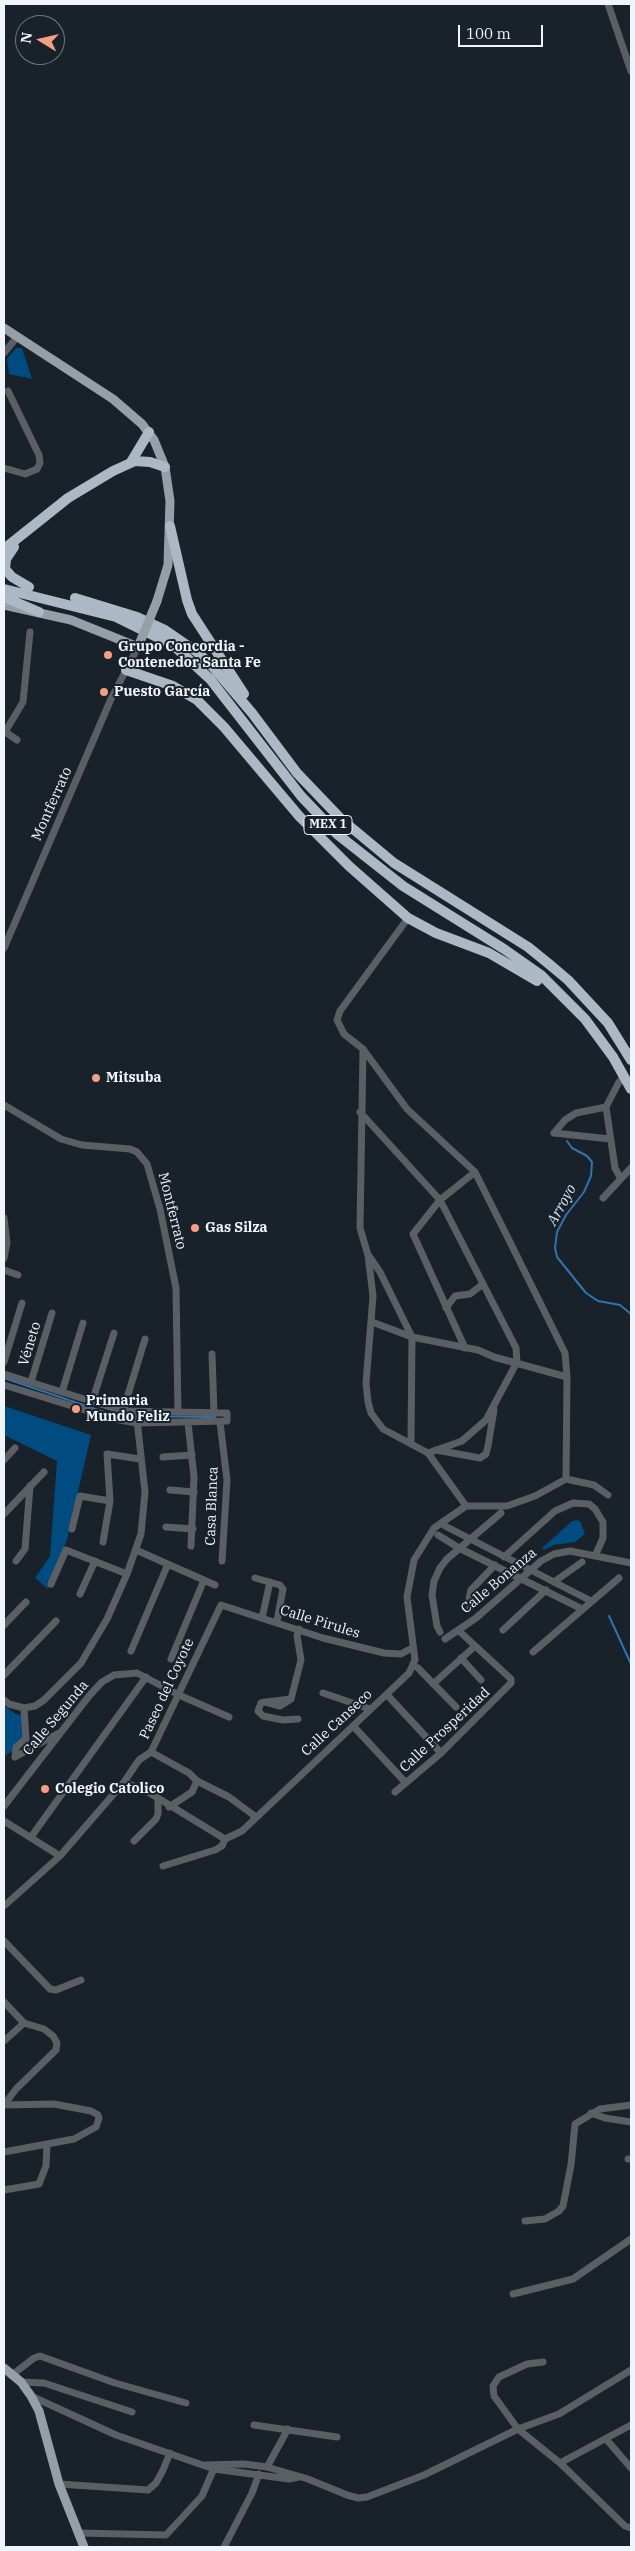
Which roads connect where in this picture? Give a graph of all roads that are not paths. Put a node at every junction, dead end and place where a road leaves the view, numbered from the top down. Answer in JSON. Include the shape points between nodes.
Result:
{"nodes":[{"id":1,"x":608,"y":4,"type":"edge"},
{"id":2,"x":631,"y":71,"type":"edge"},
{"id":3,"x":5,"y":330,"type":"edge"},
{"id":4,"x":17,"y":337,"type":"junction"},
{"id":5,"x":4,"y":353,"type":"edge"},
{"id":6,"x":8,"y":391,"type":"dead end"},
{"id":7,"x":149,"y":432,"type":"junction"},
{"id":8,"x":131,"y":462,"type":"junction"},
{"id":9,"x":165,"y":467,"type":"junction"},
{"id":10,"x":4,"y":468,"type":"edge"},
{"id":11,"x":170,"y":526,"type":"junction"},
{"id":12,"x":22,"y":536,"type":"junction"},
{"id":13,"x":4,"y":549,"type":"edge"},
{"id":14,"x":4,"y":582,"type":"edge"},
{"id":15,"x":29,"y":587,"type":"junction"},
{"id":16,"x":4,"y":588,"type":"edge"},
{"id":17,"x":4,"y":597,"type":"edge"},
{"id":18,"x":4,"y":605,"type":"edge"},
{"id":19,"x":39,"y":612,"type":"junction"},
{"id":20,"x":30,"y":632,"type":"dead end"},
{"id":21,"x":138,"y":647,"type":"junction"},
{"id":22,"x":126,"y":670,"type":"junction"},
{"id":23,"x":252,"y":713,"type":"junction"},
{"id":24,"x":5,"y":732,"type":"edge"},
{"id":25,"x":17,"y":740,"type":"dead end"},
{"id":26,"x":408,"y":918,"type":"junction"},
{"id":27,"x":4,"y":948,"type":"edge"},
{"id":28,"x":561,"y":994,"type":"junction"},
{"id":29,"x":363,"y":1049,"type":"junction"},
{"id":30,"x":631,"y":1060,"type":"edge"},
{"id":31,"x":624,"y":1076,"type":"junction"},
{"id":32,"x":631,"y":1088,"type":"edge"},
{"id":33,"x":4,"y":1105,"type":"edge"},
{"id":34,"x":606,"y":1107,"type":"junction"},
{"id":35,"x":360,"y":1112,"type":"junction"},
{"id":36,"x":610,"y":1138,"type":"junction"},
{"id":37,"x":631,"y":1168,"type":"edge"},
{"id":38,"x":475,"y":1172,"type":"junction"},
{"id":39,"x":621,"y":1179,"type":"junction"},
{"id":40,"x":603,"y":1198,"type":"dead end"},
{"id":41,"x":440,"y":1200,"type":"junction"},
{"id":42,"x":4,"y":1218,"type":"edge"},
{"id":43,"x":368,"y":1254,"type":"junction"},
{"id":44,"x":4,"y":1258,"type":"edge"},
{"id":45,"x":4,"y":1270,"type":"edge"},
{"id":46,"x":18,"y":1275,"type":"dead end"},
{"id":47,"x":483,"y":1284,"type":"junction"},
{"id":48,"x":22,"y":1303,"type":"dead end"},
{"id":49,"x":446,"y":1308,"type":"junction"},
{"id":50,"x":52,"y":1313,"type":"dead end"},
{"id":51,"x":372,"y":1322,"type":"junction"},
{"id":52,"x":83,"y":1323,"type":"dead end"},
{"id":53,"x":114,"y":1333,"type":"dead end"},
{"id":54,"x":412,"y":1337,"type":"junction"},
{"id":55,"x":145,"y":1339,"type":"dead end"},
{"id":56,"x":465,"y":1348,"type":"junction"},
{"id":57,"x":212,"y":1354,"type":"dead end"},
{"id":58,"x":4,"y":1362,"type":"edge"},
{"id":59,"x":517,"y":1362,"type":"junction"},
{"id":60,"x":4,"y":1374,"type":"edge"},
{"id":61,"x":567,"y":1377,"type":"junction"},
{"id":62,"x":31,"y":1382,"type":"junction"},
{"id":63,"x":4,"y":1385,"type":"edge"},
{"id":64,"x":62,"y":1392,"type":"junction"},
{"id":65,"x":92,"y":1402,"type":"junction"},
{"id":66,"x":495,"y":1406,"type":"junction"},
{"id":67,"x":123,"y":1411,"type":"junction"},
{"id":68,"x":137,"y":1413,"type":"junction"},
{"id":69,"x":178,"y":1413,"type":"junction"},
{"id":70,"x":214,"y":1413,"type":"junction"},
{"id":71,"x":224,"y":1422,"type":"junction"},
{"id":72,"x":137,"y":1423,"type":"junction"},
{"id":73,"x":188,"y":1423,"type":"junction"},
{"id":74,"x":411,"y":1442,"type":"junction"},
{"id":75,"x":14,"y":1448,"type":"dead end"},
{"id":76,"x":436,"y":1450,"type":"junction"},
{"id":77,"x":428,"y":1453,"type":"junction"},
{"id":78,"x":192,"y":1455,"type":"junction"},
{"id":79,"x":164,"y":1457,"type":"dead end"},
{"id":80,"x":4,"y":1458,"type":"edge"},
{"id":81,"x":140,"y":1459,"type":"junction"},
{"id":82,"x":44,"y":1472,"type":"dead end"},
{"id":83,"x":566,"y":1479,"type":"junction"},
{"id":84,"x":30,"y":1486,"type":"junction"},
{"id":85,"x":170,"y":1490,"type":"dead end"},
{"id":86,"x":194,"y":1492,"type":"junction"},
{"id":87,"x":608,"y":1496,"type":"dead end"},
{"id":88,"x":110,"y":1501,"type":"junction"},
{"id":89,"x":466,"y":1506,"type":"junction"},
{"id":90,"x":4,"y":1514,"type":"edge"},
{"id":91,"x":500,"y":1514,"type":"dead end"},
{"id":92,"x":445,"y":1526,"type":"dead end"},
{"id":93,"x":166,"y":1527,"type":"dead end"},
{"id":94,"x":72,"y":1529,"type":"dead end"},
{"id":95,"x":193,"y":1529,"type":"junction"},
{"id":96,"x":438,"y":1535,"type":"dead end"},
{"id":97,"x":470,"y":1540,"type":"junction"},
{"id":98,"x":102,"y":1542,"type":"dead end"},
{"id":99,"x":191,"y":1546,"type":"dead end"},
{"id":100,"x":459,"y":1548,"type":"junction"},
{"id":101,"x":138,"y":1551,"type":"junction"},
{"id":102,"x":595,"y":1556,"type":"junction"},
{"id":103,"x":504,"y":1557,"type":"junction"},
{"id":104,"x":16,"y":1561,"type":"dead end"},
{"id":105,"x":95,"y":1561,"type":"junction"},
{"id":106,"x":222,"y":1561,"type":"dead end"},
{"id":107,"x":582,"y":1562,"type":"dead end"},
{"id":108,"x":631,"y":1563,"type":"edge"},
{"id":109,"x":168,"y":1564,"type":"junction"},
{"id":110,"x":495,"y":1565,"type":"junction"},
{"id":111,"x":531,"y":1571,"type":"junction"},
{"id":112,"x":127,"y":1574,"type":"junction"},
{"id":113,"x":255,"y":1578,"type":"dead end"},
{"id":114,"x":522,"y":1578,"type":"junction"},
{"id":115,"x":619,"y":1578,"type":"dead end"},
{"id":116,"x":204,"y":1580,"type":"junction"},
{"id":117,"x":270,"y":1582,"type":"junction"},
{"id":118,"x":554,"y":1582,"type":"junction"},
{"id":119,"x":51,"y":1584,"type":"dead end"},
{"id":120,"x":215,"y":1585,"type":"dead end"},
{"id":121,"x":544,"y":1591,"type":"junction"},
{"id":122,"x":80,"y":1594,"type":"dead end"},
{"id":123,"x":26,"y":1602,"type":"dead end"},
{"id":124,"x":586,"y":1604,"type":"junction"},
{"id":125,"x":221,"y":1605,"type":"joint"},
{"id":126,"x":470,"y":1607,"type":"dead end"},
{"id":127,"x":262,"y":1618,"type":"junction"},
{"id":128,"x":56,"y":1621,"type":"dead end"},
{"id":129,"x":277,"y":1621,"type":"junction"},
{"id":130,"x":4,"y":1625,"type":"edge"},
{"id":131,"x":299,"y":1630,"type":"junction"},
{"id":132,"x":458,"y":1630,"type":"junction"},
{"id":133,"x":503,"y":1630,"type":"dead end"},
{"id":134,"x":440,"y":1632,"type":"dead end"},
{"id":135,"x":445,"y":1639,"type":"dead end"},
{"id":136,"x":474,"y":1647,"type":"junction"},
{"id":137,"x":412,"y":1648,"type":"junction"},
{"id":138,"x":131,"y":1651,"type":"dead end"},
{"id":139,"x":533,"y":1652,"type":"dead end"},
{"id":140,"x":461,"y":1658,"type":"junction"},
{"id":141,"x":171,"y":1659,"type":"dead end"},
{"id":142,"x":418,"y":1668,"type":"dead end"},
{"id":143,"x":4,"y":1675,"type":"edge"},
{"id":144,"x":146,"y":1677,"type":"junction"},
{"id":145,"x":482,"y":1680,"type":"dead end"},
{"id":146,"x":433,"y":1684,"type":"junction"},
{"id":147,"x":323,"y":1693,"type":"dead end"},
{"id":148,"x":179,"y":1695,"type":"junction"},
{"id":149,"x":389,"y":1697,"type":"dead end"},
{"id":150,"x":4,"y":1700,"type":"edge"},
{"id":151,"x":456,"y":1707,"type":"dead end"},
{"id":152,"x":24,"y":1708,"type":"junction"},
{"id":153,"x":370,"y":1709,"type":"junction"},
{"id":154,"x":229,"y":1717,"type":"dead end"},
{"id":155,"x":298,"y":1719,"type":"dead end"},
{"id":156,"x":356,"y":1728,"type":"dead end"},
{"id":157,"x":62,"y":1732,"type":"junction"},
{"id":158,"x":152,"y":1752,"type":"junction"},
{"id":159,"x":440,"y":1753,"type":"junction"},
{"id":160,"x":198,"y":1781,"type":"junction"},
{"id":161,"x":124,"y":1782,"type":"junction"},
{"id":162,"x":406,"y":1782,"type":"junction"},
{"id":163,"x":395,"y":1792,"type":"dead end"},
{"id":164,"x":158,"y":1799,"type":"junction"},
{"id":165,"x":4,"y":1806,"type":"edge"},
{"id":166,"x":169,"y":1807,"type":"junction"},
{"id":167,"x":256,"y":1817,"type":"junction"},
{"id":168,"x":4,"y":1821,"type":"edge"},
{"id":169,"x":31,"y":1837,"type":"junction"},
{"id":170,"x":226,"y":1839,"type":"junction"},
{"id":171,"x":134,"y":1841,"type":"dead end"},
{"id":172,"x":60,"y":1856,"type":"junction"},
{"id":173,"x":163,"y":1866,"type":"dead end"},
{"id":174,"x":4,"y":1906,"type":"edge"},
{"id":175,"x":4,"y":1941,"type":"edge"},
{"id":176,"x":81,"y":1980,"type":"dead end"},
{"id":177,"x":4,"y":2002,"type":"edge"},
{"id":178,"x":24,"y":2023,"type":"junction"},
{"id":179,"x":4,"y":2041,"type":"edge"},
{"id":180,"x":4,"y":2105,"type":"edge"},
{"id":181,"x":631,"y":2105,"type":"edge"},
{"id":182,"x":591,"y":2113,"type":"junction"},
{"id":183,"x":631,"y":2122,"type":"edge"},
{"id":184,"x":48,"y":2145,"type":"junction"},
{"id":185,"x":4,"y":2152,"type":"edge"},
{"id":186,"x":4,"y":2190,"type":"edge"},
{"id":187,"x":525,"y":2221,"type":"dead end"},
{"id":188,"x":631,"y":2239,"type":"edge"},
{"id":189,"x":513,"y":2294,"type":"dead end"},
{"id":190,"x":544,"y":2362,"type":"dead end"},
{"id":191,"x":4,"y":2368,"type":"edge"},
{"id":192,"x":631,"y":2370,"type":"edge"},
{"id":193,"x":12,"y":2375,"type":"junction"},
{"id":194,"x":21,"y":2382,"type":"junction"},
{"id":195,"x":31,"y":2396,"type":"junction"},
{"id":196,"x":186,"y":2403,"type":"dead end"},
{"id":197,"x":132,"y":2412,"type":"dead end"},
{"id":198,"x":254,"y":2425,"type":"dead end"},
{"id":199,"x":631,"y":2425,"type":"edge"},
{"id":200,"x":288,"y":2429,"type":"junction"},
{"id":201,"x":518,"y":2429,"type":"junction"},
{"id":202,"x":337,"y":2437,"type":"dead end"},
{"id":203,"x":606,"y":2440,"type":"junction"},
{"id":204,"x":170,"y":2453,"type":"junction"},
{"id":205,"x":560,"y":2463,"type":"junction"},
{"id":206,"x":215,"y":2466,"type":"junction"},
{"id":207,"x":267,"y":2467,"type":"junction"},
{"id":208,"x":631,"y":2468,"type":"edge"},
{"id":209,"x":259,"y":2474,"type":"junction"},
{"id":210,"x":299,"y":2477,"type":"junction"},
{"id":211,"x":59,"y":2484,"type":"junction"},
{"id":212,"x":631,"y":2528,"type":"edge"},
{"id":213,"x":79,"y":2533,"type":"junction"},
{"id":214,"x":84,"y":2547,"type":"edge"},
{"id":215,"x":224,"y":2547,"type":"edge"}],
"edges":[{"from":1,"to":2,"type":"street"},
{"from":3,"to":4,"type":"main road"},
{"from":4,"to":5,"type":"street"},
{"from":4,"to":7,"type":"main road","via":[[113,399]]},
{"from":6,"to":10,"type":"street","via":[[40,463],[37,469],[25,474]]},
{"from":7,"to":8,"type":"highway"},
{"from":7,"to":9,"type":"main road"},
{"from":8,"to":9,"type":"highway","via":[[150,462]]},
{"from":8,"to":12,"type":"highway","via":[[68,498]]},
{"from":9,"to":11,"type":"main road","via":[[169,484]]},
{"from":11,"to":21,"type":"main road","bridge":true,"via":[[168,564]]},
{"from":11,"to":23,"type":"highway","via":[[192,614],[249,701]]},
{"from":12,"to":13,"type":"highway"},
{"from":12,"to":15,"type":"highway","via":[[8,553],[6,569],[12,577]]},
{"from":14,"to":15,"type":"highway","number":"MEX 1"},
{"from":15,"to":23,"type":"highway","number":"MEX 1","via":[[119,610],[166,630],[213,667]]},
{"from":16,"to":28,"type":"highway","number":"MEX 1","via":[[116,617],[173,646],[210,678],[301,796],[337,834],[403,886],[504,949]]},
{"from":17,"to":19,"type":"highway"},
{"from":18,"to":19,"type":"main road"},
{"from":19,"to":21,"type":"main road","via":[[70,620]]},
{"from":20,"to":24,"type":"street","via":[[23,702]]},
{"from":21,"to":22,"type":"street","name":"Montferrato"},
{"from":22,"to":26,"type":"highway","via":[[181,689],[197,700],[299,816]]},
{"from":22,"to":27,"type":"street","name":"Montferrato"},
{"from":23,"to":30,"type":"highway","number":"MEX 1","via":[[297,773],[341,819],[394,863],[549,964],[602,1017]]},
{"from":24,"to":25,"type":"street"},
{"from":26,"to":28,"type":"highway","via":[[436,934],[489,953]]},
{"from":26,"to":29,"type":"street","via":[[338,1015],[344,1034]]},
{"from":28,"to":31,"type":"highway","number":"MEX 1","via":[[599,1037]]},
{"from":29,"to":35,"type":"street"},
{"from":29,"to":38,"type":"street","via":[[407,1109]]},
{"from":31,"to":32,"type":"highway","number":"MEX 1"},
{"from":31,"to":34,"type":"street"},
{"from":33,"to":69,"type":"street","name":"Montferrato","via":[[72,1144],[123,1148],[137,1152],[143,1158],[152,1178],[176,1288]]},
{"from":34,"to":36,"type":"street"},
{"from":34,"to":36,"type":"street","via":[[576,1113],[554,1132]]},
{"from":35,"to":41,"type":"street"},
{"from":35,"to":43,"type":"street","via":[[360,1228]]},
{"from":36,"to":39,"type":"street","via":[[615,1168]]},
{"from":37,"to":39,"type":"street"},
{"from":38,"to":41,"type":"street"},
{"from":38,"to":61,"type":"street","via":[[565,1353]]},
{"from":39,"to":40,"type":"street"},
{"from":41,"to":47,"type":"street"},
{"from":41,"to":49,"type":"street","via":[[413,1234]]},
{"from":42,"to":44,"type":"street","via":[[7,1247]]},
{"from":43,"to":51,"type":"street"},
{"from":43,"to":54,"type":"street"},
{"from":45,"to":46,"type":"street"},
{"from":47,"to":49,"type":"street","via":[[470,1294],[455,1296]]},
{"from":47,"to":59,"type":"street","via":[[516,1348]]},
{"from":48,"to":58,"type":"street"},
{"from":49,"to":56,"type":"street"},
{"from":50,"to":62,"type":"street","name":"Véneto"},
{"from":51,"to":54,"type":"street"},
{"from":51,"to":74,"type":"street","via":[[366,1383],[371,1413],[383,1429]]},
{"from":52,"to":64,"type":"street"},
{"from":53,"to":65,"type":"street"},
{"from":54,"to":56,"type":"street"},
{"from":54,"to":74,"type":"street"},
{"from":55,"to":67,"type":"street"},
{"from":56,"to":59,"type":"street"},
{"from":57,"to":70,"type":"street"},
{"from":59,"to":61,"type":"street"},
{"from":59,"to":66,"type":"street"},
{"from":60,"to":62,"type":"street"},
{"from":61,"to":83,"type":"street"},
{"from":62,"to":64,"type":"street"},
{"from":63,"to":72,"type":"street","via":[[101,1416]]},
{"from":64,"to":65,"type":"street"},
{"from":65,"to":67,"type":"street"},
{"from":66,"to":76,"type":"street","via":[[471,1436]]},
{"from":66,"to":76,"type":"street","via":[[486,1454],[480,1458]]},
{"from":67,"to":68,"type":"street"},
{"from":68,"to":69,"type":"street"},
{"from":68,"to":72,"type":"street"},
{"from":69,"to":70,"type":"street"},
{"from":70,"to":71,"type":"street","name":"Casa Blanca","via":[[227,1413]]},
{"from":71,"to":73,"type":"street"},
{"from":71,"to":106,"type":"street","name":"Casa Blanca","via":[[227,1480]]},
{"from":72,"to":73,"type":"street"},
{"from":72,"to":81,"type":"street"},
{"from":73,"to":78,"type":"street"},
{"from":74,"to":77,"type":"street"},
{"from":75,"to":80,"type":"street"},
{"from":76,"to":77,"type":"street"},
{"from":77,"to":89,"type":"street"},
{"from":78,"to":79,"type":"street"},
{"from":78,"to":86,"type":"street"},
{"from":81,"to":88,"type":"street","via":[[107,1453]]},
{"from":81,"to":101,"type":"street","via":[[144,1498]]},
{"from":82,"to":84,"type":"street"},
{"from":83,"to":87,"type":"street","via":[[594,1485]]},
{"from":83,"to":89,"type":"street","via":[[514,1504]]},
{"from":84,"to":90,"type":"street"},
{"from":84,"to":104,"type":"street","via":[[25,1549]]},
{"from":85,"to":86,"type":"street"},
{"from":86,"to":95,"type":"street"},
{"from":88,"to":94,"type":"street","via":[[80,1496]]},
{"from":88,"to":98,"type":"street"},
{"from":89,"to":137,"type":"street","name":"Calle Canseco","via":[[434,1528],[414,1560],[407,1597]]},
{"from":91,"to":97,"type":"street"},
{"from":92,"to":97,"type":"street"},
{"from":93,"to":95,"type":"street"},
{"from":95,"to":99,"type":"street"},
{"from":96,"to":100,"type":"street"},
{"from":97,"to":100,"type":"street"},
{"from":97,"to":103,"type":"street"},
{"from":100,"to":110,"type":"street"},
{"from":100,"to":134,"type":"street","via":[[447,1558],[434,1581],[434,1608]]},
{"from":101,"to":109,"type":"street"},
{"from":101,"to":112,"type":"street"},
{"from":102,"to":103,"type":"street","via":[[602,1538],[602,1522],[589,1504],[573,1503],[555,1511]]},
{"from":102,"to":108,"type":"street","name":"Calle Bonanza"},
{"from":102,"to":111,"type":"street","name":"Calle Bonanza","via":[[561,1552],[547,1557]]},
{"from":103,"to":111,"type":"street"},
{"from":105,"to":112,"type":"street"},
{"from":105,"to":119,"type":"street","via":[[66,1550]]},
{"from":105,"to":122,"type":"street"},
{"from":107,"to":118,"type":"street"},
{"from":109,"to":116,"type":"street"},
{"from":109,"to":138,"type":"street"},
{"from":110,"to":114,"type":"street"},
{"from":110,"to":126,"type":"street","via":[[471,1590]]},
{"from":111,"to":114,"type":"street","name":"Calle Bonanza"},
{"from":111,"to":118,"type":"street"},
{"from":112,"to":152,"type":"street","via":[[96,1641],[81,1663],[44,1700]]},
{"from":113,"to":117,"type":"street"},
{"from":114,"to":121,"type":"street"},
{"from":114,"to":132,"type":"street","name":"Calle Bonanza"},
{"from":115,"to":124,"type":"street"},
{"from":116,"to":120,"type":"street"},
{"from":116,"to":141,"type":"street"},
{"from":117,"to":127,"type":"street"},
{"from":117,"to":129,"type":"street","via":[[283,1589]]},
{"from":118,"to":124,"type":"street"},
{"from":121,"to":124,"type":"street"},
{"from":121,"to":133,"type":"street"},
{"from":123,"to":130,"type":"street"},
{"from":124,"to":139,"type":"street"},
{"from":125,"to":127,"type":"street","name":"Calle Pirules"},
{"from":125,"to":148,"type":"street","name":"Paseo del Coyote"},
{"from":127,"to":129,"type":"street","name":"Calle Pirules"},
{"from":128,"to":143,"type":"street"},
{"from":129,"to":131,"type":"street","name":"Calle Pirules"},
{"from":131,"to":137,"type":"street","name":"Calle Pirules","via":[[392,1654],[401,1654]]},
{"from":131,"to":155,"type":"street","via":[[301,1660],[291,1699],[280,1706],[266,1702],[258,1705],[263,1716]]},
{"from":132,"to":135,"type":"street","name":"Calle Bonanza"},
{"from":132,"to":136,"type":"street"},
{"from":136,"to":140,"type":"street"},
{"from":136,"to":159,"type":"street","name":"Calle Prosperidad","via":[[511,1679],[511,1685]]},
{"from":137,"to":153,"type":"street","name":"Calle Canseco","via":[[415,1660],[408,1673]]},
{"from":140,"to":145,"type":"street"},
{"from":140,"to":146,"type":"street"},
{"from":142,"to":146,"type":"street"},
{"from":144,"to":148,"type":"street"},
{"from":144,"to":157,"type":"street","name":"Calle Segunda","via":[[128,1672],[114,1674],[89,1696]]},
{"from":144,"to":169,"type":"street"},
{"from":146,"to":151,"type":"street"},
{"from":147,"to":153,"type":"street"},
{"from":148,"to":154,"type":"street"},
{"from":148,"to":158,"type":"street","name":"Paseo del Coyote"},
{"from":149,"to":159,"type":"street"},
{"from":150,"to":152,"type":"street"},
{"from":152,"to":157,"type":"street","via":[[26,1739],[16,1747],[15,1757]]},
{"from":153,"to":167,"type":"street","name":"Calle Canseco"},
{"from":156,"to":162,"type":"street"},
{"from":157,"to":165,"type":"street","name":"Calle Segunda"},
{"from":158,"to":160,"type":"street"},
{"from":158,"to":161,"type":"street","name":"Paseo del Coyote","via":[[139,1760]]},
{"from":159,"to":162,"type":"street","name":"Calle Prosperidad"},
{"from":160,"to":166,"type":"street","via":[[192,1792]]},
{"from":160,"to":167,"type":"street","via":[[229,1797]]},
{"from":161,"to":164,"type":"street"},
{"from":161,"to":172,"type":"street","name":"Paseo del Coyote"},
{"from":162,"to":163,"type":"street","name":"Calle Prosperidad"},
{"from":164,"to":166,"type":"street"},
{"from":164,"to":171,"type":"street","via":[[156,1819]]},
{"from":166,"to":170,"type":"street"},
{"from":167,"to":170,"type":"street","name":"Calle Canseco","via":[[235,1836]]},
{"from":168,"to":169,"type":"street"},
{"from":169,"to":172,"type":"street"},
{"from":170,"to":173,"type":"street","name":"Calle Canseco","via":[[215,1850]]},
{"from":172,"to":174,"type":"street","name":"Paseo del Coyote"},
{"from":175,"to":176,"type":"street","via":[[50,1989],[56,1990]]},
{"from":177,"to":178,"type":"street"},
{"from":178,"to":179,"type":"street"},
{"from":178,"to":180,"type":"street","via":[[44,2029],[53,2036],[56,2050],[16,2088]]},
{"from":180,"to":184,"type":"street","via":[[49,2104],[98,2115],[98,2124],[89,2133]]},
{"from":181,"to":182,"type":"street"},
{"from":182,"to":183,"type":"street"},
{"from":182,"to":187,"type":"street","via":[[575,2124],[563,2206],[545,2219]]},
{"from":184,"to":185,"type":"street"},
{"from":184,"to":186,"type":"street","via":[[46,2166],[39,2184]]},
{"from":188,"to":189,"type":"street","via":[[573,2279]]},
{"from":190,"to":201,"type":"street","via":[[514,2369],[499,2377],[493,2386],[500,2407]]},
{"from":191,"to":193,"type":"main road"},
{"from":192,"to":201,"type":"street","via":[[559,2414]]},
{"from":193,"to":194,"type":"main road"},
{"from":193,"to":196,"type":"street","via":[[40,2356],[115,2383]]},
{"from":194,"to":195,"type":"main road"},
{"from":194,"to":197,"type":"street","via":[[44,2383]]},
{"from":195,"to":204,"type":"street","via":[[116,2435]]},
{"from":195,"to":211,"type":"main road","via":[[46,2432]]},
{"from":198,"to":200,"type":"street"},
{"from":199,"to":203,"type":"street"},
{"from":200,"to":202,"type":"street"},
{"from":200,"to":207,"type":"street"},
{"from":201,"to":205,"type":"street"},
{"from":201,"to":210,"type":"street","via":[[424,2475],[358,2498]]},
{"from":203,"to":205,"type":"street"},
{"from":203,"to":208,"type":"street"},
{"from":204,"to":206,"type":"street"},
{"from":204,"to":211,"type":"street","via":[[164,2470],[148,2490]]},
{"from":205,"to":212,"type":"street","via":[[625,2526]]},
{"from":206,"to":207,"type":"street"},
{"from":206,"to":209,"type":"street"},
{"from":206,"to":213,"type":"street","via":[[202,2496],[166,2535]]},
{"from":207,"to":210,"type":"street"},
{"from":209,"to":210,"type":"street","via":[[289,2479]]},
{"from":209,"to":215,"type":"street"},
{"from":211,"to":213,"type":"main road"},
{"from":213,"to":214,"type":"main road"}]}
